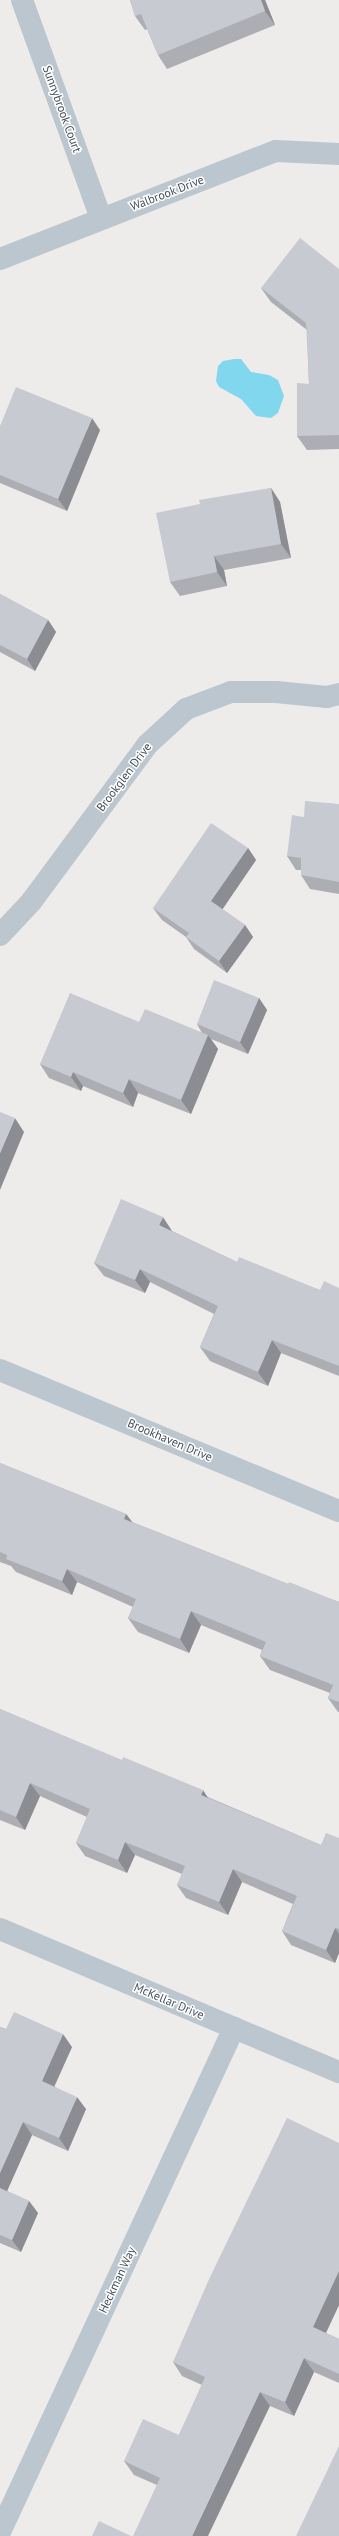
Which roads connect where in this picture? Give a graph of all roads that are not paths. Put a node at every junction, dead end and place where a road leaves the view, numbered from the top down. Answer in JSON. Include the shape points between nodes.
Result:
{"nodes":[{"id":1,"x":22,"y":0,"type":"edge"},
{"id":2,"x":339,"y":154,"type":"edge"},
{"id":3,"x":101,"y":218,"type":"junction"},
{"id":4,"x":0,"y":259,"type":"edge"},
{"id":5,"x":339,"y":694,"type":"edge"},
{"id":6,"x":0,"y":935,"type":"edge"},
{"id":7,"x":0,"y":1370,"type":"edge"},
{"id":8,"x":339,"y":1511,"type":"edge"},
{"id":9,"x":0,"y":1930,"type":"edge"},
{"id":10,"x":234,"y":2028,"type":"junction"},
{"id":11,"x":339,"y":2072,"type":"edge"},
{"id":12,"x":0,"y":2532,"type":"edge"}],
"edges":[{"from":1,"to":3,"type":"street","name":"Sunnybrook Court"},
{"from":2,"to":3,"type":"street","name":"Walbrook Drive","via":[[276,151]]},
{"from":3,"to":4,"type":"street","name":"Walbrook Drive"},
{"from":5,"to":6,"type":"street","name":"Brookglen Drive","via":[[327,697],[276,692],[231,692],[186,709],[146,745],[31,902]]},
{"from":7,"to":8,"type":"street","name":"Brookhaven Drive"},
{"from":9,"to":10,"type":"street","name":"McKellar Drive"},
{"from":10,"to":11,"type":"street","name":"McKellar Drive"},
{"from":10,"to":12,"type":"street","name":"Heckman Way"}]}
